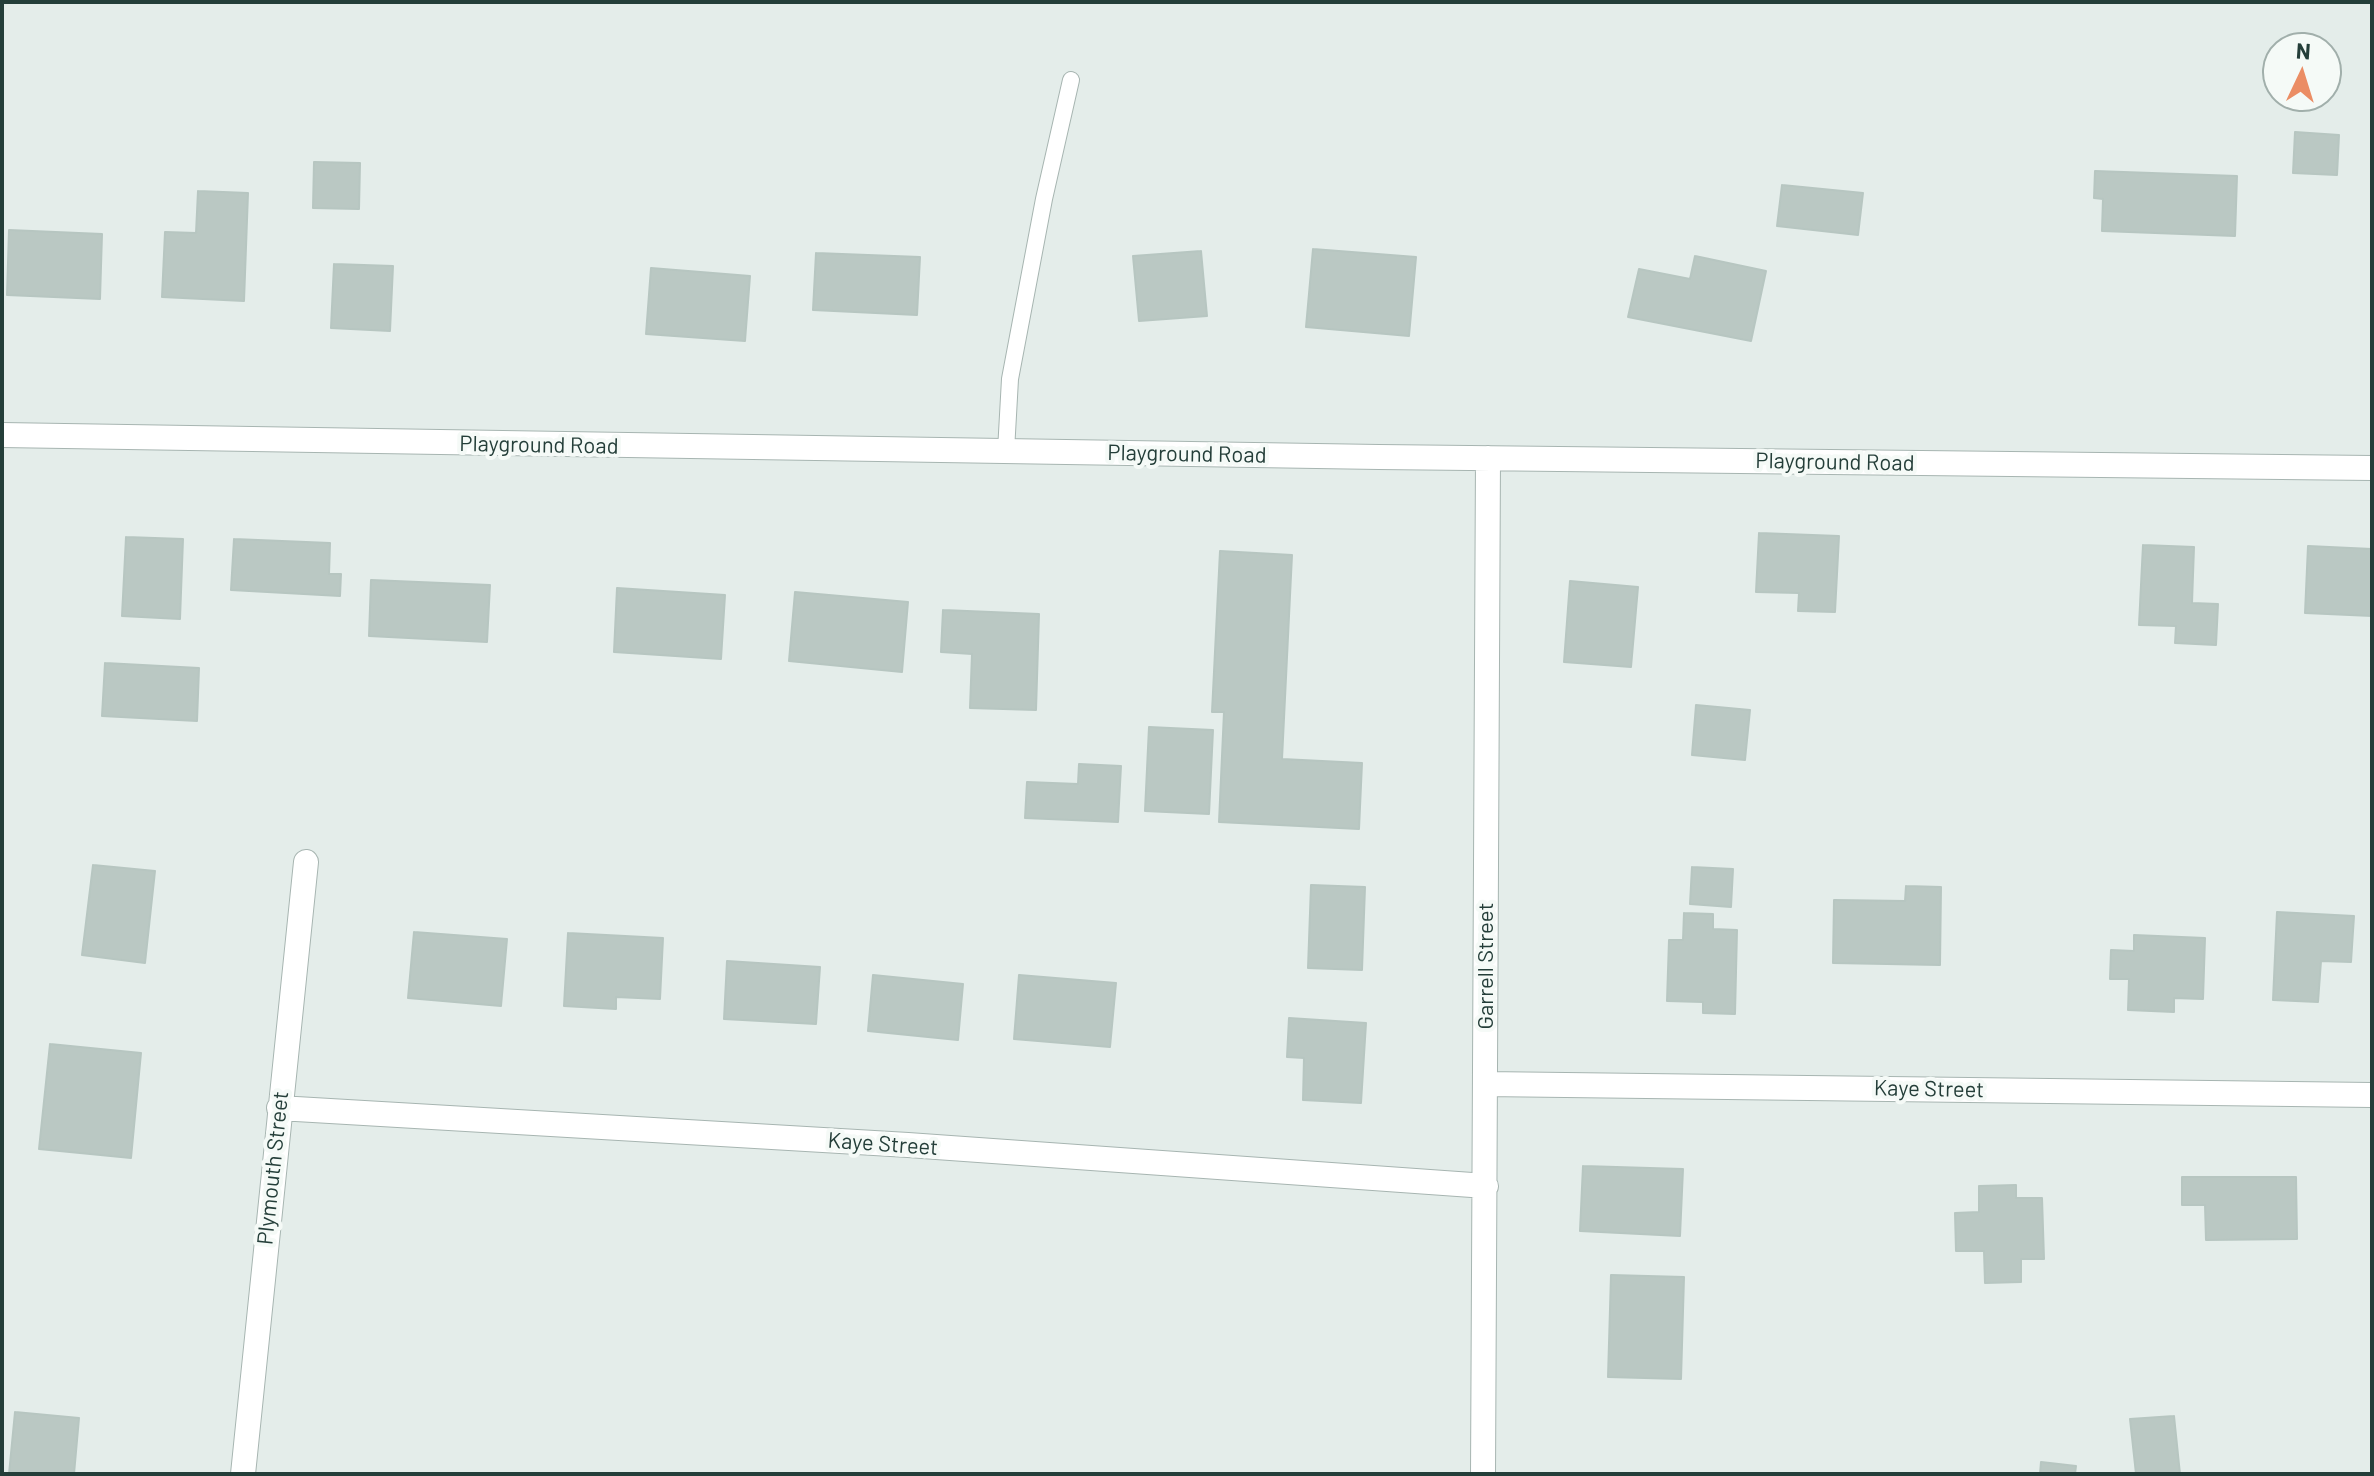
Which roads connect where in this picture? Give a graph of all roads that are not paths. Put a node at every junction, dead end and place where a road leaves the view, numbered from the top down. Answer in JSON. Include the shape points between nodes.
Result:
{"nodes":[{"id":1,"x":1071,"y":80,"type":"dead end"},
{"id":2,"x":2,"y":435,"type":"edge"},
{"id":3,"x":1006,"y":451,"type":"junction"},
{"id":4,"x":1488,"y":458,"type":"junction"},
{"id":5,"x":2372,"y":468,"type":"edge"},
{"id":6,"x":306,"y":862,"type":"dead end"},
{"id":7,"x":1485,"y":1084,"type":"junction"},
{"id":8,"x":2372,"y":1095,"type":"edge"},
{"id":9,"x":279,"y":1108,"type":"junction"},
{"id":10,"x":1486,"y":1186,"type":"junction"},
{"id":11,"x":243,"y":1474,"type":"edge"},
{"id":12,"x":1483,"y":1474,"type":"edge"}],
"edges":[{"from":1,"to":3,"type":"lane","via":[[1010,379]]},
{"from":2,"to":3,"type":"street","name":"Playground Road"},
{"from":3,"to":4,"type":"street","name":"Playground Road"},
{"from":4,"to":5,"type":"street","name":"Playground Road"},
{"from":4,"to":7,"type":"street","name":"Garrell Street"},
{"from":6,"to":9,"type":"street","name":"Plymouth Street"},
{"from":7,"to":8,"type":"street","name":"Kaye Street"},
{"from":7,"to":10,"type":"street","name":"Garrell Street"},
{"from":9,"to":10,"type":"street","name":"Kaye Street"},
{"from":9,"to":11,"type":"street","name":"Plymouth Street"},
{"from":10,"to":12,"type":"street","name":"Garrell Street"}]}
